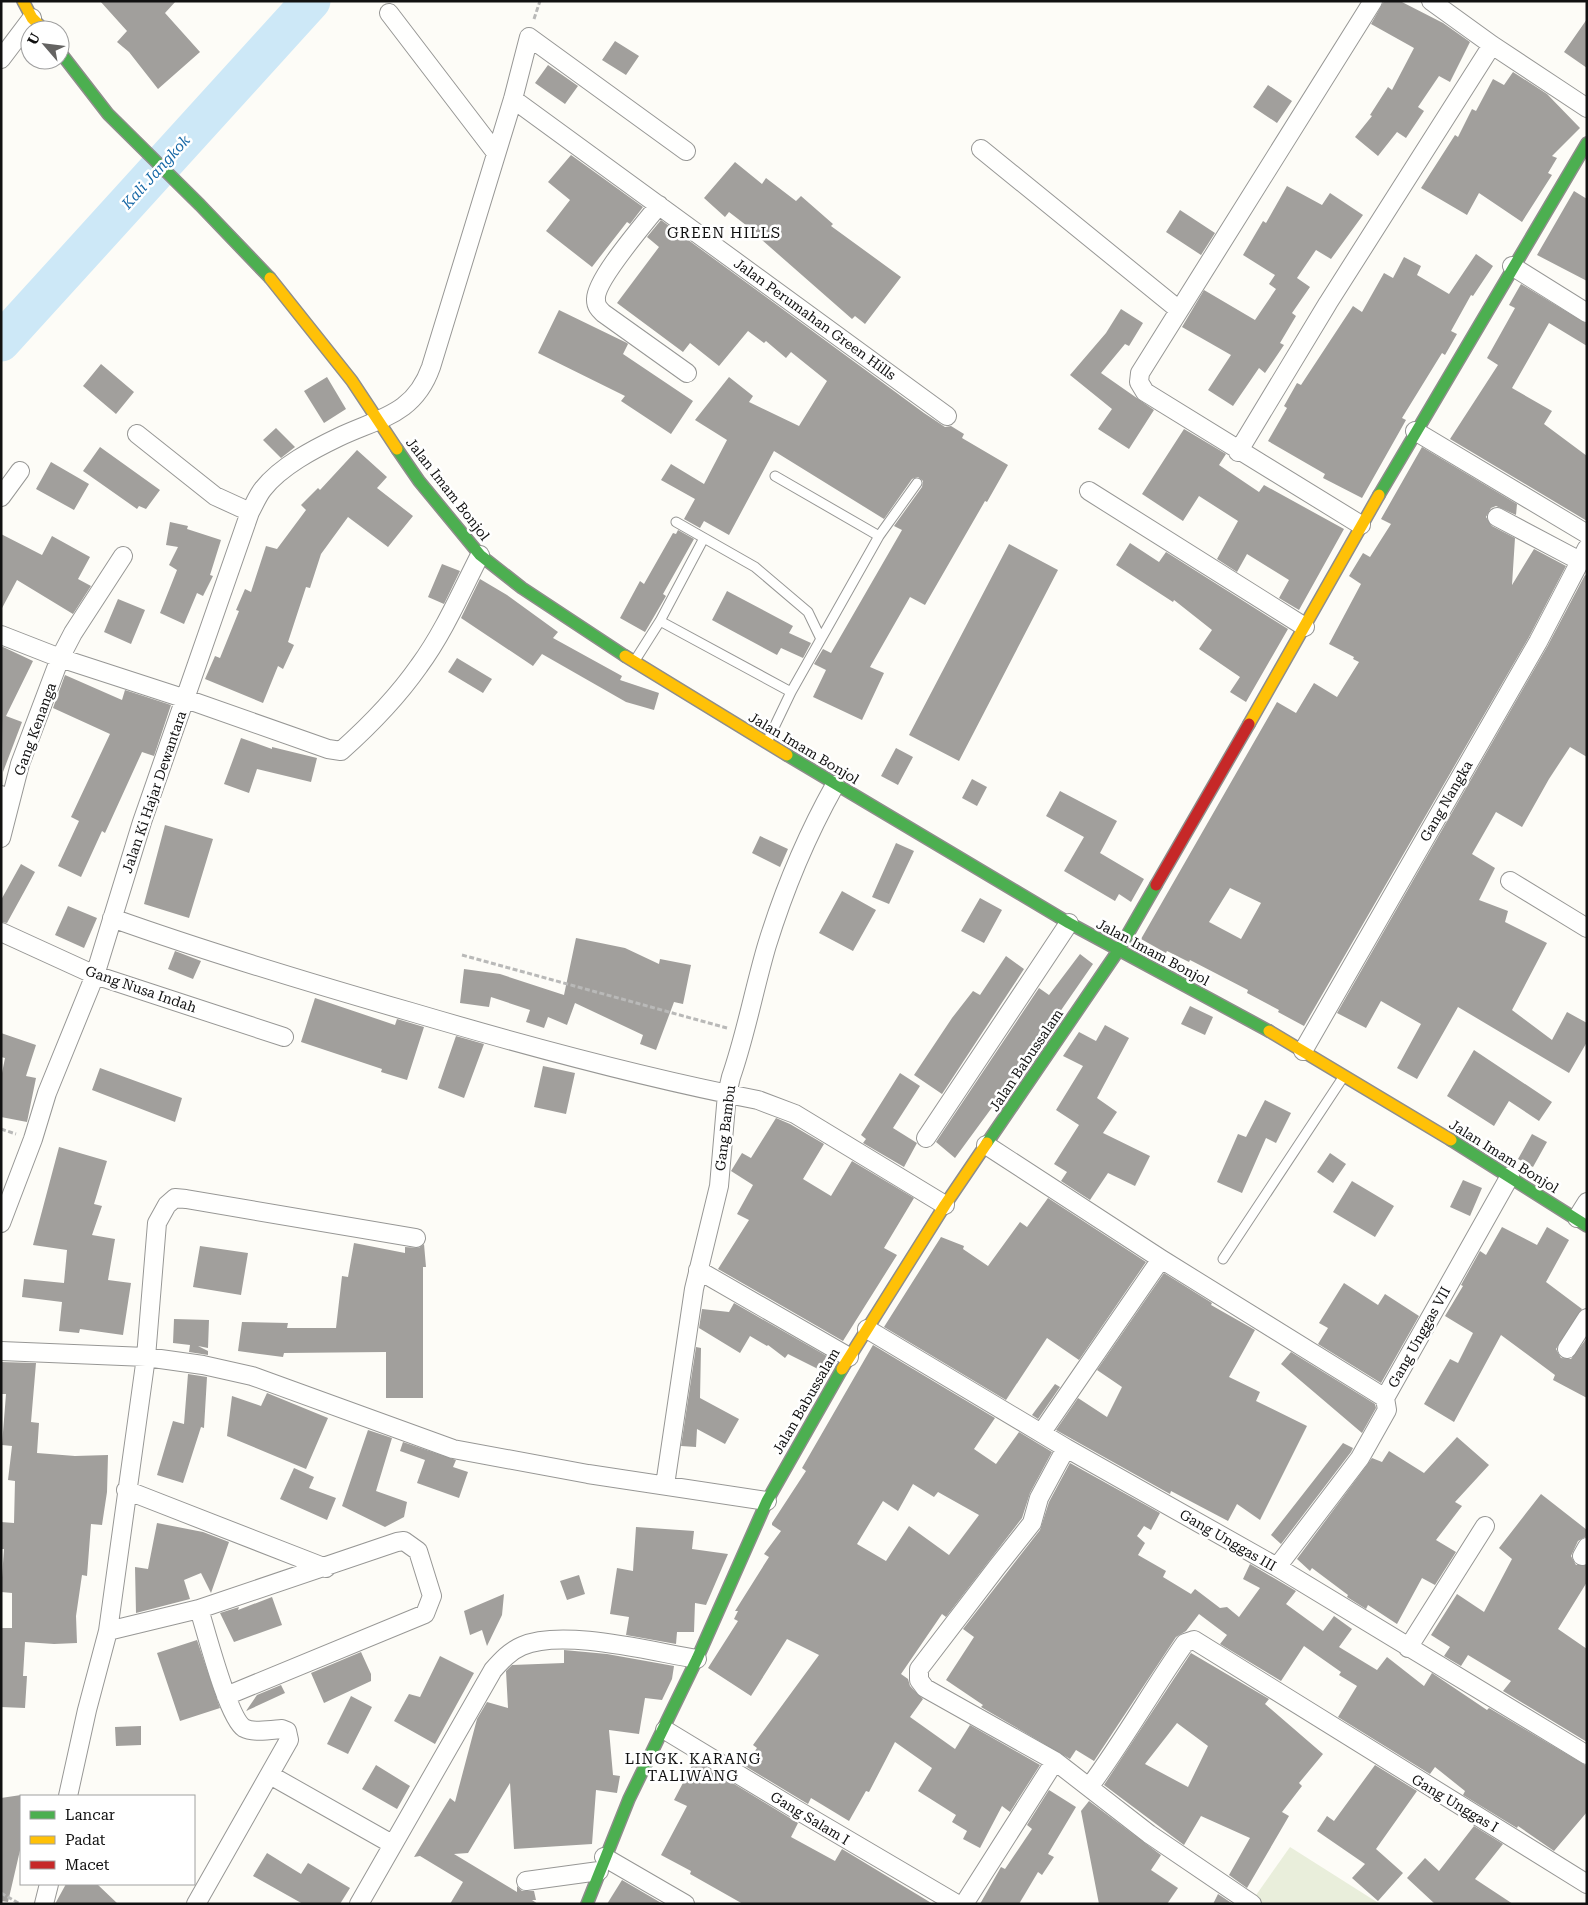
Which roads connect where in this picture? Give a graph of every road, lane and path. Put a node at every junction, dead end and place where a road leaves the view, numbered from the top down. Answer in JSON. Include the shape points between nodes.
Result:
{"nodes":[{"id":1,"x":23,"y":1,"type":"edge"},
{"id":2,"x":1373,"y":1,"type":"edge"},
{"id":3,"x":1437,"y":3,"type":"edge"},
{"id":4,"x":389,"y":13,"type":"dead end"},
{"id":5,"x":35,"y":20,"type":"edge"},
{"id":6,"x":20,"y":41,"type":"edge"},
{"id":7,"x":1492,"y":45,"type":"junction"},
{"id":8,"x":1,"y":59,"type":"edge"},
{"id":9,"x":70,"y":65,"type":"edge"},
{"id":10,"x":513,"y":99,"type":"junction"},
{"id":11,"x":1587,"y":108,"type":"edge"},
{"id":12,"x":981,"y":149,"type":"dead end"},
{"id":13,"x":686,"y":151,"type":"dead end"},
{"id":14,"x":496,"y":153,"type":"junction"},
{"id":15,"x":1584,"y":154,"type":"edge"},
{"id":16,"x":659,"y":205,"type":"junction"},
{"id":17,"x":1512,"y":266,"type":"junction"},
{"id":18,"x":1179,"y":310,"type":"junction"},
{"id":19,"x":1587,"y":313,"type":"edge"},
{"id":20,"x":686,"y":373,"type":"dead end"},
{"id":21,"x":947,"y":416,"type":"dead end"},
{"id":22,"x":379,"y":422,"type":"junction"},
{"id":23,"x":1415,"y":431,"type":"junction"},
{"id":24,"x":137,"y":434,"type":"dead end"},
{"id":25,"x":1238,"y":452,"type":"junction"},
{"id":26,"x":20,"y":471,"type":"dead end"},
{"id":27,"x":775,"y":476,"type":"dead end"},
{"id":28,"x":917,"y":483,"type":"dead end"},
{"id":29,"x":1090,"y":491,"type":"dead end"},
{"id":30,"x":1,"y":497,"type":"edge"},
{"id":31,"x":250,"y":512,"type":"junction"},
{"id":32,"x":1497,"y":517,"type":"dead end"},
{"id":33,"x":676,"y":522,"type":"dead end"},
{"id":34,"x":1361,"y":525,"type":"junction"},
{"id":35,"x":1587,"y":534,"type":"edge"},
{"id":36,"x":880,"y":536,"type":"junction"},
{"id":37,"x":704,"y":538,"type":"junction"},
{"id":38,"x":480,"y":555,"type":"junction"},
{"id":39,"x":1583,"y":555,"type":"edge"},
{"id":40,"x":123,"y":556,"type":"dead end"},
{"id":41,"x":660,"y":621,"type":"junction"},
{"id":42,"x":1305,"y":627,"type":"junction"},
{"id":43,"x":1,"y":635,"type":"edge"},
{"id":44,"x":821,"y":639,"type":"junction"},
{"id":45,"x":60,"y":658,"type":"junction"},
{"id":46,"x":634,"y":662,"type":"junction"},
{"id":47,"x":791,"y":692,"type":"junction"},
{"id":48,"x":186,"y":699,"type":"junction"},
{"id":49,"x":767,"y":742,"type":"junction"},
{"id":50,"x":835,"y":785,"type":"junction"},
{"id":51,"x":6,"y":797,"type":"edge"},
{"id":52,"x":1,"y":838,"type":"edge"},
{"id":53,"x":1510,"y":881,"type":"dead end"},
{"id":54,"x":112,"y":918,"type":"junction"},
{"id":55,"x":1069,"y":923,"type":"junction"},
{"id":56,"x":1587,"y":928,"type":"edge"},
{"id":57,"x":1,"y":932,"type":"edge"},
{"id":58,"x":1118,"y":951,"type":"junction"},
{"id":59,"x":462,"y":956,"type":"dead end"},
{"id":60,"x":95,"y":975,"type":"junction"},
{"id":61,"x":745,"y":1033,"type":"junction"},
{"id":62,"x":284,"y":1037,"type":"dead end"},
{"id":63,"x":1303,"y":1051,"type":"junction"},
{"id":64,"x":1344,"y":1076,"type":"junction"},
{"id":65,"x":727,"y":1094,"type":"junction"},
{"id":66,"x":926,"y":1138,"type":"dead end"},
{"id":67,"x":986,"y":1145,"type":"junction"},
{"id":68,"x":1510,"y":1176,"type":"junction"},
{"id":69,"x":1587,"y":1202,"type":"edge"},
{"id":70,"x":945,"y":1205,"type":"junction"},
{"id":71,"x":1582,"y":1222,"type":"edge"},
{"id":72,"x":1,"y":1223,"type":"edge"},
{"id":73,"x":416,"y":1238,"type":"dead end"},
{"id":74,"x":1161,"y":1259,"type":"junction"},
{"id":75,"x":1223,"y":1260,"type":"dead end"},
{"id":76,"x":698,"y":1270,"type":"junction"},
{"id":77,"x":1587,"y":1318,"type":"edge"},
{"id":78,"x":867,"y":1329,"type":"junction"},
{"id":79,"x":1567,"y":1349,"type":"dead end"},
{"id":80,"x":1,"y":1351,"type":"edge"},
{"id":81,"x":849,"y":1357,"type":"junction"},
{"id":82,"x":146,"y":1358,"type":"junction"},
{"id":83,"x":1385,"y":1398,"type":"junction"},
{"id":84,"x":1042,"y":1432,"type":"junction"},
{"id":85,"x":1066,"y":1448,"type":"junction"},
{"id":86,"x":665,"y":1485,"type":"junction"},
{"id":87,"x":126,"y":1490,"type":"junction"},
{"id":88,"x":767,"y":1501,"type":"junction"},
{"id":89,"x":1484,"y":1526,"type":"dead end"},
{"id":90,"x":1277,"y":1567,"type":"junction"},
{"id":91,"x":326,"y":1568,"type":"junction"},
{"id":92,"x":199,"y":1609,"type":"junction"},
{"id":93,"x":108,"y":1631,"type":"junction"},
{"id":94,"x":1408,"y":1648,"type":"junction"},
{"id":95,"x":698,"y":1659,"type":"junction"},
{"id":96,"x":226,"y":1696,"type":"junction"},
{"id":97,"x":665,"y":1730,"type":"junction"},
{"id":98,"x":1587,"y":1755,"type":"edge"},
{"id":99,"x":1055,"y":1761,"type":"junction"},
{"id":100,"x":270,"y":1775,"type":"junction"},
{"id":101,"x":1090,"y":1786,"type":"junction"},
{"id":102,"x":68,"y":1795,"type":"edge"},
{"id":103,"x":392,"y":1844,"type":"junction"},
{"id":104,"x":602,"y":1864,"type":"junction"},
{"id":105,"x":526,"y":1881,"type":"dead end"},
{"id":106,"x":1587,"y":1884,"type":"edge"},
{"id":107,"x":49,"y":1885,"type":"edge"},
{"id":108,"x":1,"y":1893,"type":"edge"},
{"id":109,"x":1247,"y":1901,"type":"edge"},
{"id":110,"x":20,"y":1904,"type":"edge"},
{"id":111,"x":44,"y":1904,"type":"edge"},
{"id":112,"x":196,"y":1904,"type":"edge"},
{"id":113,"x":359,"y":1904,"type":"edge"},
{"id":114,"x":587,"y":1904,"type":"edge"},
{"id":115,"x":685,"y":1904,"type":"edge"},
{"id":116,"x":957,"y":1904,"type":"edge"},
{"id":117,"x":964,"y":1904,"type":"edge"}],
"edges":[{"from":1,"to":5,"type":"street"},
{"from":2,"to":18,"type":"street"},
{"from":3,"to":7,"type":"street"},
{"from":4,"to":14,"type":"street"},
{"from":6,"to":8,"type":"street"},
{"from":7,"to":11,"type":"street"},
{"from":7,"to":25,"type":"street","via":[[1328,303]]},
{"from":9,"to":22,"type":"street","name":"Jalan Imam Bonjol","via":[[108,114],[270,279],[352,381]]},
{"from":10,"to":13,"type":"street","name":"Jalan Ki Hajar Dewantara","via":[[529,37]]},
{"from":10,"to":14,"type":"street","name":"Jalan Ki Hajar Dewantara"},
{"from":10,"to":16,"type":"street","name":"Jalan Perumahan Green Hills"},
{"from":12,"to":18,"type":"street"},
{"from":14,"to":22,"type":"street","name":"Jalan Ki Hajar Dewantara","via":[[427,378],[405,406]]},
{"from":15,"to":17,"type":"street","name":"Jalan Babussalam"},
{"from":16,"to":20,"type":"street","via":[[600,282],[595,298],[603,313]]},
{"from":16,"to":21,"type":"street","name":"Jalan Perumahan Green Hills"},
{"from":17,"to":19,"type":"street"},
{"from":17,"to":23,"type":"street","name":"Jalan Babussalam"},
{"from":18,"to":25,"type":"street","via":[[1140,373],[1141,388]]},
{"from":22,"to":31,"type":"street","name":"Jalan Ki Hajar Dewantara","via":[[341,436],[301,458],[263,488]]},
{"from":22,"to":38,"type":"street","name":"Jalan Imam Bonjol","via":[[420,481]]},
{"from":23,"to":34,"type":"street","name":"Jalan Babussalam"},
{"from":23,"to":35,"type":"street"},
{"from":24,"to":31,"type":"street","via":[[215,496]]},
{"from":25,"to":34,"type":"street"},
{"from":26,"to":30,"type":"street"},
{"from":27,"to":36,"type":"lane"},
{"from":28,"to":36,"type":"lane"},
{"from":29,"to":42,"type":"street"},
{"from":31,"to":48,"type":"street","name":"Jalan Ki Hajar Dewantara"},
{"from":32,"to":39,"type":"street"},
{"from":33,"to":37,"type":"lane"},
{"from":34,"to":42,"type":"street","name":"Jalan Babussalam"},
{"from":36,"to":44,"type":"lane"},
{"from":37,"to":41,"type":"lane"},
{"from":37,"to":44,"type":"lane","via":[[755,567],[783,590],[808,612]]},
{"from":38,"to":46,"type":"street","name":"Jalan Imam Bonjol","via":[[563,618]]},
{"from":38,"to":48,"type":"street","via":[[419,666],[342,751],[328,749]]},
{"from":39,"to":63,"type":"street","name":"Gang Nangka","via":[[1538,642]]},
{"from":40,"to":45,"type":"street","name":"Gang Kenanga"},
{"from":41,"to":46,"type":"lane"},
{"from":41,"to":47,"type":"lane"},
{"from":42,"to":58,"type":"street","name":"Jalan Babussalam"},
{"from":43,"to":45,"type":"street"},
{"from":44,"to":47,"type":"lane"},
{"from":45,"to":48,"type":"street"},
{"from":45,"to":51,"type":"street","name":"Gang Kenanga"},
{"from":46,"to":49,"type":"street","name":"Jalan Imam Bonjol"},
{"from":47,"to":49,"type":"lane"},
{"from":48,"to":54,"type":"street","name":"Jalan Ki Hajar Dewantara"},
{"from":49,"to":50,"type":"street","name":"Jalan Imam Bonjol"},
{"from":50,"to":55,"type":"street","name":"Jalan Imam Bonjol"},
{"from":50,"to":61,"type":"street","name":"Gang Bambu","via":[[819,814],[783,899]]},
{"from":51,"to":52,"type":"street","name":"Gang Kenanga"},
{"from":53,"to":56,"type":"street"},
{"from":54,"to":60,"type":"street","name":"Jalan Ki Hajar Dewantara"},
{"from":54,"to":65,"type":"street","via":[[235,960],[511,1041],[611,1069]]},
{"from":55,"to":58,"type":"street","name":"Jalan Imam Bonjol"},
{"from":55,"to":66,"type":"street"},
{"from":57,"to":60,"type":"street","name":"Gang Nusa Indah"},
{"from":58,"to":63,"type":"street","name":"Jalan Imam Bonjol","via":[[1246,1017]]},
{"from":58,"to":67,"type":"street","name":"Jalan Babussalam"},
{"from":59,"to":61,"type":"path"},
{"from":60,"to":62,"type":"street","name":"Gang Nusa Indah"},
{"from":60,"to":72,"type":"street","name":"Jalan Ki Hajar Dewantara"},
{"from":61,"to":65,"type":"street","name":"Gang Bambu"},
{"from":63,"to":64,"type":"street","name":"Jalan Imam Bonjol"},
{"from":64,"to":68,"type":"street","name":"Jalan Imam Bonjol"},
{"from":64,"to":75,"type":"lane"},
{"from":65,"to":70,"type":"street","via":[[758,1100],[795,1114]]},
{"from":65,"to":76,"type":"street","name":"Gang Bambu","via":[[719,1186]]},
{"from":67,"to":70,"type":"street","name":"Jalan Babussalam"},
{"from":67,"to":74,"type":"street"},
{"from":68,"to":71,"type":"street","name":"Jalan Imam Bonjol"},
{"from":68,"to":83,"type":"street","name":"Gang Unggas VII"},
{"from":69,"to":71,"type":"street"},
{"from":70,"to":78,"type":"street","name":"Jalan Babussalam"},
{"from":73,"to":82,"type":"street","via":[[175,1198],[157,1223]]},
{"from":74,"to":83,"type":"street"},
{"from":74,"to":84,"type":"street"},
{"from":76,"to":81,"type":"street"},
{"from":76,"to":86,"type":"street","name":"Gang Bambu"},
{"from":77,"to":79,"type":"street"},
{"from":78,"to":81,"type":"street","name":"Jalan Babussalam"},
{"from":78,"to":84,"type":"street","name":"Gang Unggas III"},
{"from":80,"to":82,"type":"street"},
{"from":81,"to":88,"type":"street","name":"Jalan Babussalam"},
{"from":82,"to":86,"type":"street","via":[[204,1364],[252,1376],[453,1449]]},
{"from":82,"to":87,"type":"street"},
{"from":83,"to":90,"type":"street","name":"Gang Unggas VII","via":[[1387,1410],[1360,1458]]},
{"from":84,"to":85,"type":"street","name":"Gang Unggas III"},
{"from":85,"to":90,"type":"street","name":"Gang Unggas III"},
{"from":85,"to":99,"type":"street","via":[[1041,1493],[1032,1523],[920,1669],[919,1680],[924,1688]]},
{"from":86,"to":88,"type":"street"},
{"from":87,"to":91,"type":"street"},
{"from":87,"to":93,"type":"street"},
{"from":88,"to":95,"type":"street","name":"Jalan Babussalam"},
{"from":89,"to":94,"type":"street"},
{"from":90,"to":94,"type":"street","name":"Gang Unggas III"},
{"from":91,"to":92,"type":"street"},
{"from":91,"to":96,"type":"street","via":[[404,1541],[418,1551],[432,1596],[430,1604],[425,1614]]},
{"from":92,"to":93,"type":"street"},
{"from":92,"to":96,"type":"street"},
{"from":93,"to":102,"type":"street"},
{"from":94,"to":98,"type":"street","name":"Gang Unggas III"},
{"from":95,"to":97,"type":"street","name":"Jalan Babussalam"},
{"from":95,"to":103,"type":"street","via":[[594,1642],[552,1639],[523,1646],[503,1658]]},
{"from":96,"to":100,"type":"street","via":[[239,1724],[246,1729],[282,1729],[289,1735],[288,1744]]},
{"from":97,"to":104,"type":"street","name":"Jalan Babussalam","via":[[629,1799]]},
{"from":97,"to":116,"type":"street","name":"Gang Salam I"},
{"from":99,"to":101,"type":"street"},
{"from":99,"to":117,"type":"street"},
{"from":100,"to":103,"type":"street"},
{"from":100,"to":112,"type":"street"},
{"from":101,"to":106,"type":"street","name":"Gang Unggas I","via":[[1120,1746],[1169,1665],[1185,1643],[1194,1640]]},
{"from":101,"to":109,"type":"street","via":[[1149,1834]]},
{"from":103,"to":113,"type":"street"},
{"from":104,"to":105,"type":"street"},
{"from":104,"to":114,"type":"street","name":"Jalan Babussalam"},
{"from":104,"to":115,"type":"street"},
{"from":107,"to":111,"type":"street"},
{"from":108,"to":110,"type":"path"}]}
